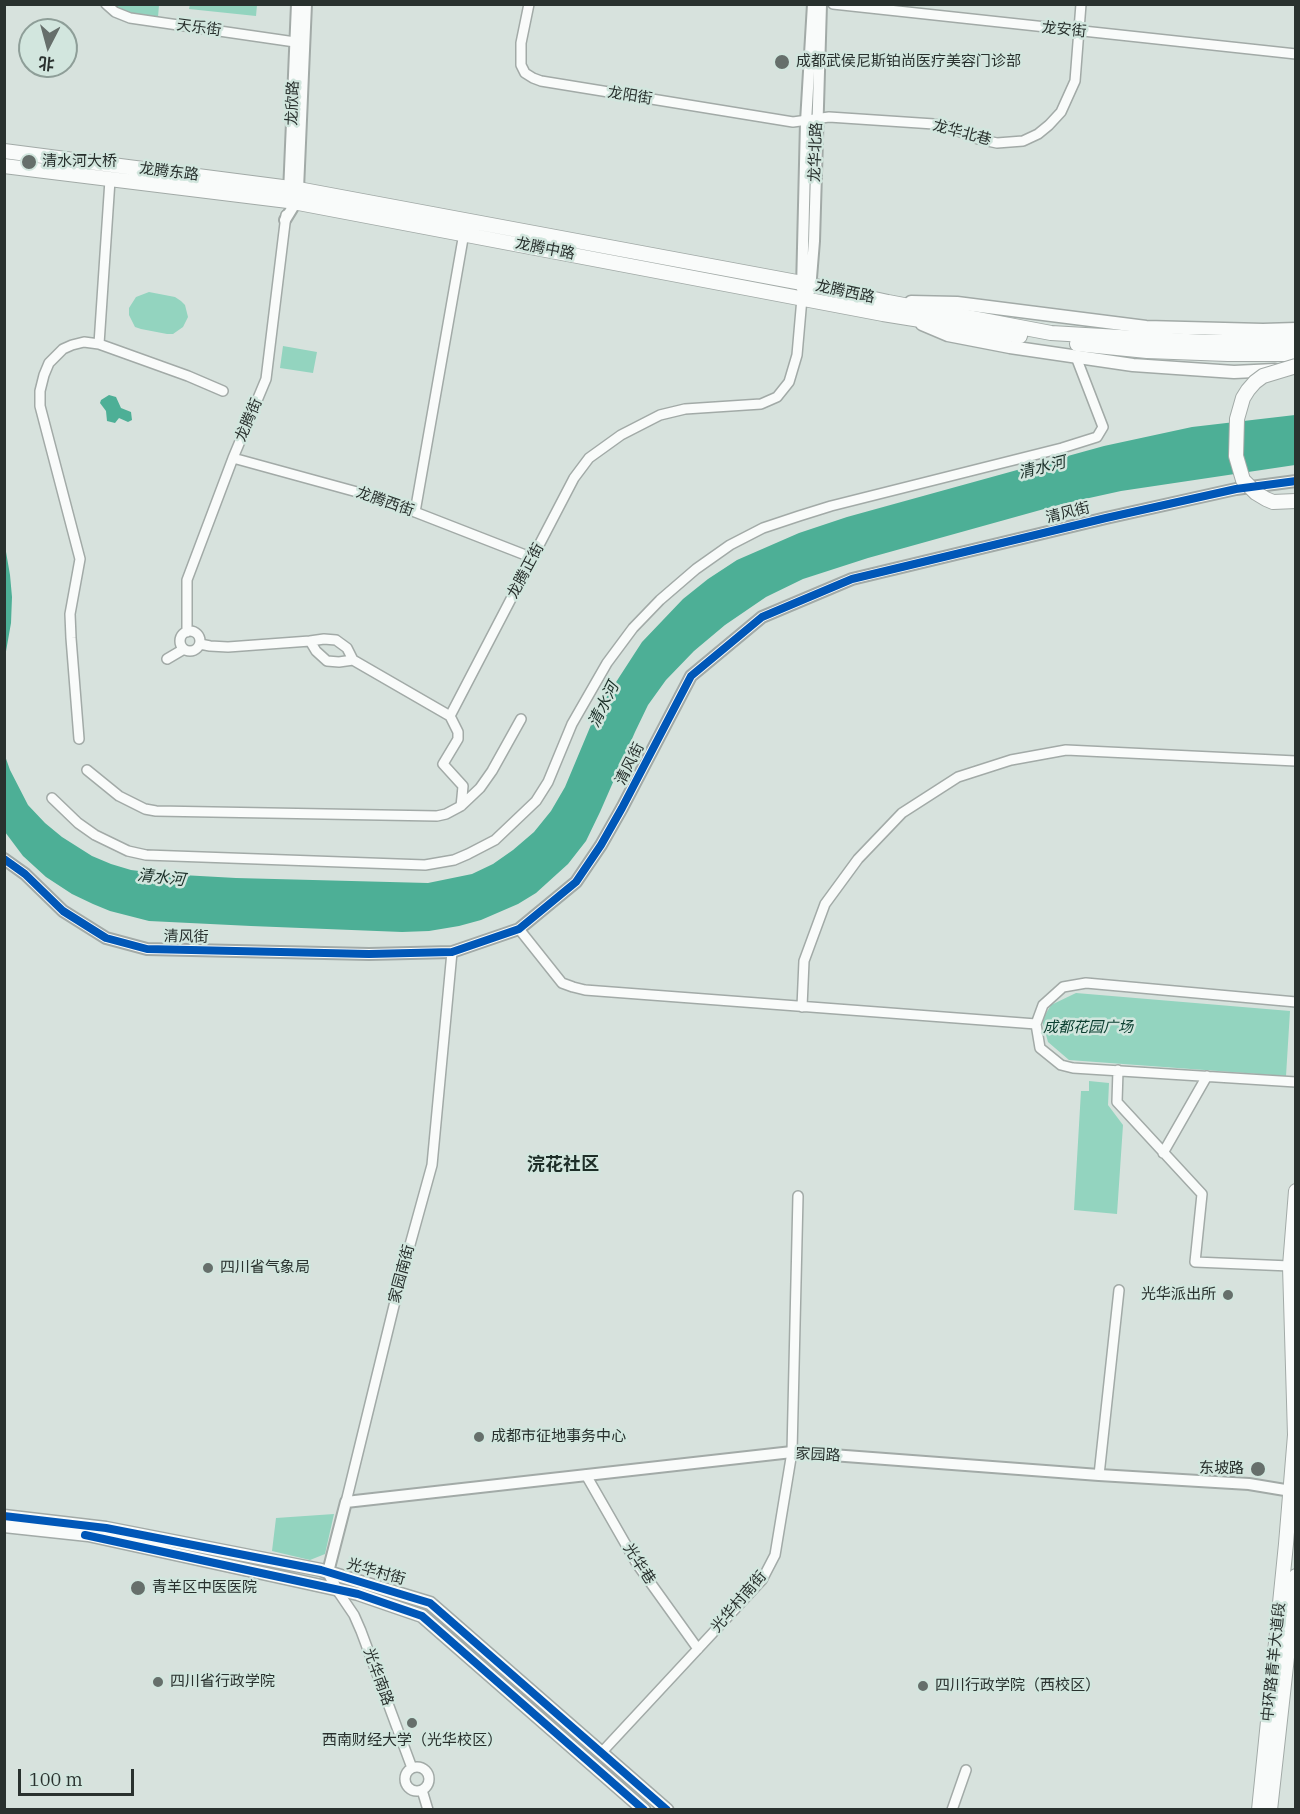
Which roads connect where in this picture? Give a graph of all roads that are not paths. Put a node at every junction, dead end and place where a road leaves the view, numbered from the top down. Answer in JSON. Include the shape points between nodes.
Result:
{"nodes":[{"id":1,"x":106,"y":4,"type":"edge"},
{"id":2,"x":297,"y":4,"type":"edge"},
{"id":3,"x":306,"y":4,"type":"edge"},
{"id":4,"x":529,"y":4,"type":"edge"},
{"id":5,"x":813,"y":4,"type":"edge"},
{"id":6,"x":821,"y":4,"type":"edge"},
{"id":7,"x":833,"y":4,"type":"edge"},
{"id":8,"x":1081,"y":4,"type":"edge"},
{"id":9,"x":1079,"y":31,"type":"junction"},
{"id":10,"x":296,"y":42,"type":"junction"},
{"id":11,"x":1296,"y":54,"type":"edge"},
{"id":12,"x":817,"y":118,"type":"junction"},
{"id":13,"x":806,"y":122,"type":"junction"},
{"id":14,"x":4,"y":151,"type":"edge"},
{"id":15,"x":4,"y":166,"type":"edge"},
{"id":16,"x":110,"y":180,"type":"junction"},
{"id":17,"x":293,"y":195,"type":"junction"},
{"id":18,"x":285,"y":220,"type":"joint"},
{"id":19,"x":464,"y":233,"type":"junction"},
{"id":20,"x":806,"y":291,"type":"junction"},
{"id":21,"x":885,"y":308,"type":"junction"},
{"id":22,"x":1296,"y":328,"type":"edge"},
{"id":23,"x":1051,"y":337,"type":"junction"},
{"id":24,"x":1296,"y":342,"type":"edge"},
{"id":25,"x":99,"y":344,"type":"junction"},
{"id":26,"x":1296,"y":354,"type":"edge"},
{"id":27,"x":1076,"y":357,"type":"junction"},
{"id":28,"x":1296,"y":368,"type":"edge"},
{"id":29,"x":223,"y":391,"type":"dead end"},
{"id":30,"x":232,"y":458,"type":"junction"},
{"id":31,"x":1296,"y":481,"type":"edge"},
{"id":32,"x":1296,"y":501,"type":"edge"},
{"id":33,"x":416,"y":512,"type":"junction"},
{"id":34,"x":532,"y":558,"type":"junction"},
{"id":35,"x":187,"y":632,"type":"junction"},
{"id":36,"x":310,"y":641,"type":"junction"},
{"id":37,"x":200,"y":644,"type":"junction"},
{"id":38,"x":184,"y":649,"type":"junction"},
{"id":39,"x":167,"y":659,"type":"dead end"},
{"id":40,"x":353,"y":660,"type":"junction"},
{"id":41,"x":450,"y":716,"type":"junction"},
{"id":42,"x":521,"y":719,"type":"dead end"},
{"id":43,"x":79,"y":739,"type":"dead end"},
{"id":44,"x":1296,"y":761,"type":"edge"},
{"id":45,"x":87,"y":770,"type":"dead end"},
{"id":46,"x":463,"y":786,"type":"junction"},
{"id":47,"x":480,"y":788,"type":"junction"},
{"id":48,"x":52,"y":798,"type":"dead end"},
{"id":49,"x":461,"y":806,"type":"junction"},
{"id":50,"x":4,"y":859,"type":"edge"},
{"id":51,"x":519,"y":929,"type":"junction"},
{"id":52,"x":452,"y":952,"type":"junction"},
{"id":53,"x":1296,"y":1002,"type":"edge"},
{"id":54,"x":802,"y":1007,"type":"junction"},
{"id":55,"x":1036,"y":1024,"type":"junction"},
{"id":56,"x":1118,"y":1071,"type":"junction"},
{"id":57,"x":1207,"y":1076,"type":"junction"},
{"id":58,"x":1296,"y":1082,"type":"edge"},
{"id":59,"x":1163,"y":1153,"type":"junction"},
{"id":60,"x":1296,"y":1191,"type":"edge"},
{"id":61,"x":798,"y":1196,"type":"dead end"},
{"id":62,"x":1290,"y":1266,"type":"junction"},
{"id":63,"x":1119,"y":1290,"type":"dead end"},
{"id":64,"x":792,"y":1452,"type":"junction"},
{"id":65,"x":586,"y":1475,"type":"junction"},
{"id":66,"x":1099,"y":1475,"type":"junction"},
{"id":67,"x":1294,"y":1492,"type":"edge"},
{"id":68,"x":346,"y":1502,"type":"junction"},
{"id":69,"x":4,"y":1516,"type":"edge"},
{"id":70,"x":4,"y":1526,"type":"edge"},
{"id":71,"x":328,"y":1572,"type":"junction"},
{"id":72,"x":1296,"y":1576,"type":"edge"},
{"id":73,"x":337,"y":1590,"type":"junction"},
{"id":74,"x":698,"y":1648,"type":"junction"},
{"id":75,"x":602,"y":1752,"type":"junction"},
{"id":76,"x":412,"y":1768,"type":"junction"},
{"id":77,"x":966,"y":1770,"type":"dead end"},
{"id":78,"x":422,"y":1790,"type":"junction"},
{"id":79,"x":428,"y":1809,"type":"edge"},
{"id":80,"x":644,"y":1809,"type":"edge"},
{"id":81,"x":668,"y":1809,"type":"edge"},
{"id":82,"x":951,"y":1809,"type":"edge"},
{"id":83,"x":1259,"y":1809,"type":"edge"},
{"id":84,"x":1270,"y":1809,"type":"edge"}],
"edges":[{"from":1,"to":10,"type":"street","name":"天乐街","via":[[130,18]]},
{"from":2,"to":10,"type":"street","name":"龙欣路"},
{"from":3,"to":17,"type":"street"},
{"from":4,"to":13,"type":"street","name":"龙阳街","via":[[521,65],[533,78]]},
{"from":5,"to":13,"type":"street","name":"龙华北路"},
{"from":6,"to":12,"type":"street","name":"龙华北路"},
{"from":7,"to":9,"type":"street","name":"龙安街"},
{"from":8,"to":9,"type":"street","name":"龙华北巷"},
{"from":9,"to":11,"type":"street","name":"龙安街"},
{"from":9,"to":12,"type":"street","name":"龙华北巷","via":[[1075,81],[1065,105],[1050,126],[1023,141],[997,143],[934,124]]},
{"from":10,"to":17,"type":"street","name":"龙欣路"},
{"from":12,"to":13,"type":"street","name":"龙华北巷"},
{"from":12,"to":20,"type":"street","name":"龙华北路"},
{"from":13,"to":20,"type":"street","name":"龙华北路"},
{"from":14,"to":17,"type":"main road","name":"龙腾东路"},
{"from":15,"to":16,"type":"main road","name":"龙腾东路"},
{"from":16,"to":17,"type":"main road","name":"龙腾东路"},
{"from":16,"to":25,"type":"street"},
{"from":17,"to":18,"type":"street"},
{"from":17,"to":19,"type":"main road","name":"龙腾中路"},
{"from":17,"to":20,"type":"main road","name":"龙腾中路"},
{"from":18,"to":30,"type":"street","name":"龙腾街","via":[[266,379]]},
{"from":19,"to":20,"type":"main road","name":"龙腾中路"},
{"from":19,"to":33,"type":"street"},
{"from":20,"to":21,"type":"main road","name":"龙腾西路"},
{"from":20,"to":34,"type":"street","name":"龙腾正街","via":[[797,355],[789,382],[777,397],[761,404],[685,409],[660,415],[621,435],[589,458],[574,478]]},
{"from":21,"to":22,"type":"main road","via":[[957,303],[1146,327]]},
{"from":21,"to":23,"type":"main road","name":"龙腾西路"},
{"from":21,"to":27,"type":"main road","via":[[948,335]]},
{"from":23,"to":24,"type":"main road"},
{"from":23,"to":26,"type":"main road","via":[[1158,351]]},
{"from":25,"to":29,"type":"street"},
{"from":25,"to":43,"type":"street","via":[[84,342],[63,349],[49,363],[40,391],[40,406],[80,559],[70,614]]},
{"from":27,"to":28,"type":"main road","via":[[1190,370]]},
{"from":27,"to":48,"type":"street","via":[[1103,427],[1097,436],[799,516],[763,528],[696,569],[633,628],[607,663],[572,724],[536,801],[495,840],[461,857],[425,865],[146,855],[95,835]]},
{"from":28,"to":32,"type":"main road","bridge":true,"via":[[1263,376],[1248,390],[1237,419],[1236,456],[1243,480],[1256,493],[1273,501]]},
{"from":30,"to":33,"type":"street","name":"龙腾西街","via":[[379,498]]},
{"from":30,"to":35,"type":"street","name":"龙腾街","via":[[187,580]]},
{"from":31,"to":51,"type":"street","name":"清风街","via":[[1236,489],[852,579],[762,617],[691,676],[622,808],[576,882]]},
{"from":33,"to":34,"type":"street","name":"龙腾西街"},
{"from":34,"to":41,"type":"street","name":"龙腾正街"},
{"from":35,"to":37,"type":"street","via":[[198,635]]},
{"from":35,"to":38,"type":"street","via":[[180,639]]},
{"from":36,"to":37,"type":"street","via":[[228,647]]},
{"from":36,"to":40,"type":"street","via":[[327,661]]},
{"from":36,"to":40,"type":"street","via":[[336,640],[347,648]]},
{"from":37,"to":38,"type":"street","via":[[194,651]]},
{"from":38,"to":39,"type":"street"},
{"from":40,"to":41,"type":"street"},
{"from":41,"to":46,"type":"street","via":[[458,739],[443,764]]},
{"from":42,"to":47,"type":"street"},
{"from":44,"to":54,"type":"street","via":[[1066,750],[1011,760],[958,777],[902,813],[858,859],[825,904],[804,961]]},
{"from":45,"to":49,"type":"street","via":[[119,796],[156,811],[424,817],[446,814]]},
{"from":46,"to":47,"type":"street","via":[[470,790]]},
{"from":46,"to":49,"type":"street"},
{"from":47,"to":49,"type":"street"},
{"from":50,"to":52,"type":"street","name":"清风街","via":[[63,911],[106,938],[147,949]]},
{"from":51,"to":52,"type":"street","name":"清风街"},
{"from":51,"to":54,"type":"street","via":[[562,983],[573,987]]},
{"from":52,"to":68,"type":"street","name":"家园南街","via":[[432,1165]]},
{"from":53,"to":55,"type":"street","via":[[1086,983],[1062,987],[1043,1005]]},
{"from":54,"to":55,"type":"street"},
{"from":55,"to":56,"type":"street","via":[[1040,1048],[1061,1065]]},
{"from":56,"to":57,"type":"street"},
{"from":56,"to":59,"type":"street","via":[[1117,1102]]},
{"from":57,"to":58,"type":"street"},
{"from":57,"to":59,"type":"street"},
{"from":59,"to":62,"type":"street","via":[[1202,1194],[1195,1262]]},
{"from":60,"to":62,"type":"main road","name":"中环路青羊大道段"},
{"from":61,"to":64,"type":"street","name":"光华村南街"},
{"from":62,"to":67,"type":"main road","name":"中环路青羊大道段"},
{"from":63,"to":66,"type":"street"},
{"from":64,"to":65,"type":"street","name":"家园路"},
{"from":64,"to":66,"type":"street","name":"家园路"},
{"from":64,"to":74,"type":"street","name":"光华村南街","via":[[775,1555],[762,1580]]},
{"from":65,"to":68,"type":"street","name":"家园路"},
{"from":65,"to":74,"type":"street","name":"光华巷","via":[[637,1564]]},
{"from":66,"to":67,"type":"street","name":"家园路","via":[[1249,1484]]},
{"from":67,"to":83,"type":"main road","name":"中环路青羊大道段"},
{"from":68,"to":71,"type":"street","name":"家园南街"},
{"from":69,"to":71,"type":"main road","name":"光华村街","via":[[106,1528]]},
{"from":70,"to":73,"type":"main road","name":"光华村街","via":[[88,1535]]},
{"from":71,"to":73,"type":"street"},
{"from":71,"to":75,"type":"main road","name":"光华村街","via":[[430,1602]]},
{"from":72,"to":84,"type":"main road","name":"中环路青羊大道段"},
{"from":73,"to":76,"type":"street","name":"光华南路","via":[[362,1631]]},
{"from":73,"to":80,"type":"main road","name":"光华村街","via":[[422,1616]]},
{"from":74,"to":75,"type":"street","name":"光华村南街"},
{"from":75,"to":81,"type":"main road","name":"光华村街"},
{"from":76,"to":78,"type":"street","via":[[424,1770],[428,1776]]},
{"from":76,"to":78,"type":"street","via":[[405,1776],[406,1783],[414,1790]]},
{"from":77,"to":82,"type":"street"},
{"from":78,"to":79,"type":"street"}]}
